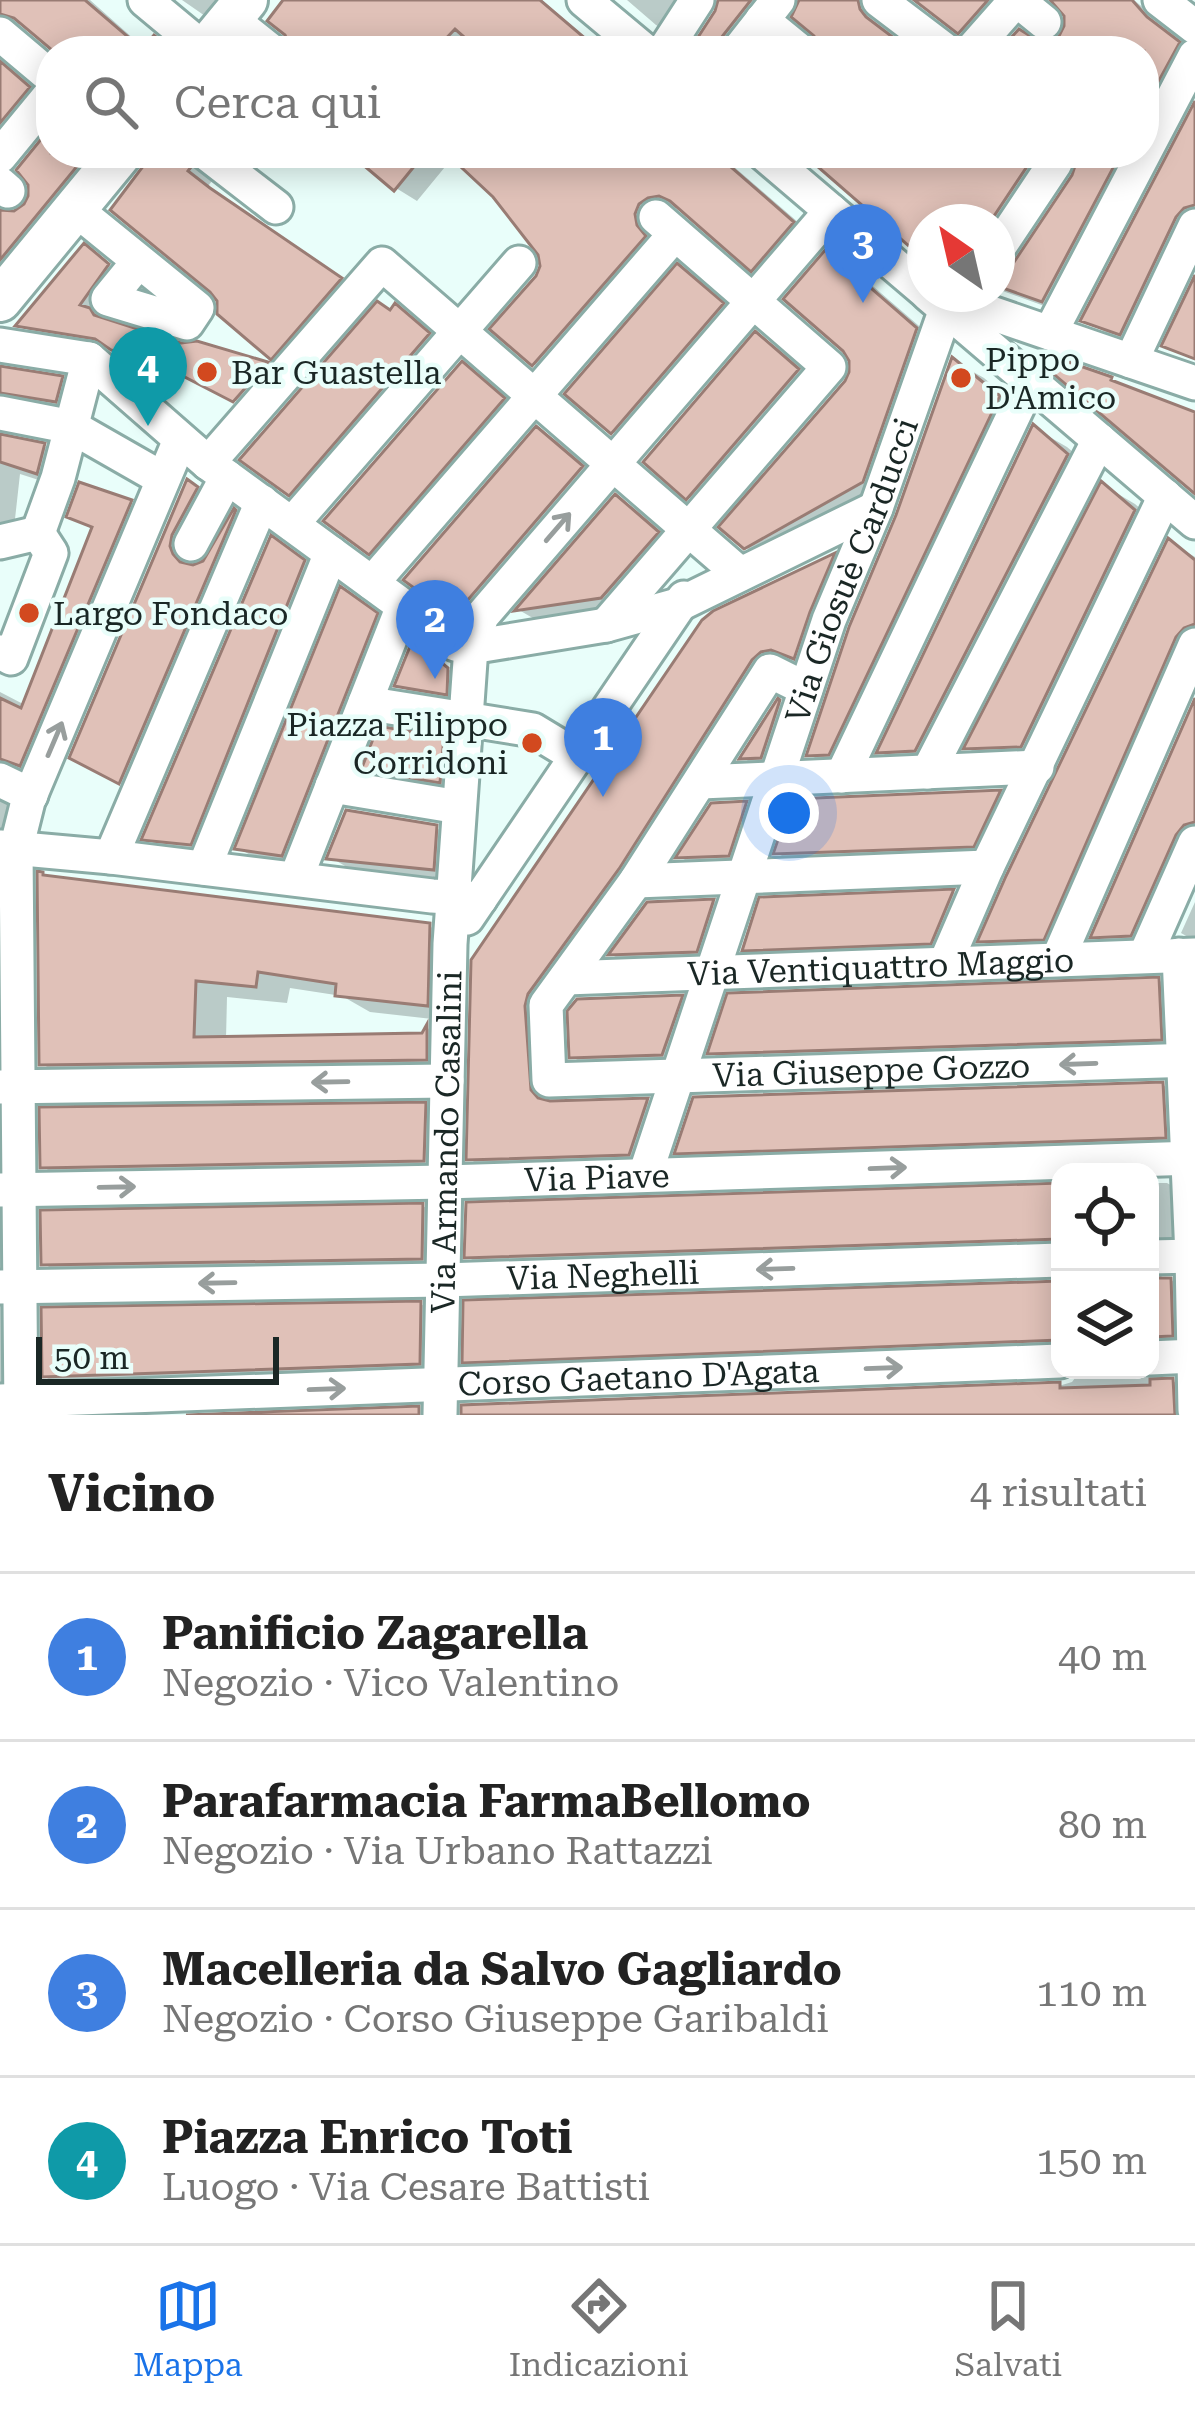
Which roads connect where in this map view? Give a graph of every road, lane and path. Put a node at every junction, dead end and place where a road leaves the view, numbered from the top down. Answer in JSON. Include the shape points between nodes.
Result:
{"nodes":[{"id":1,"x":145,"y":0,"type":"edge"},
{"id":2,"x":698,"y":0,"type":"edge"},
{"id":3,"x":879,"y":0,"type":"edge"},
{"id":4,"x":1016,"y":0,"type":"edge"},
{"id":5,"x":1160,"y":0,"type":"edge"},
{"id":6,"x":587,"y":1,"type":"edge"},
{"id":7,"x":770,"y":10,"type":"edge"},
{"id":8,"x":1044,"y":22,"type":"dead end"},
{"id":9,"x":1195,"y":27,"type":"edge"},
{"id":10,"x":222,"y":30,"type":"edge"},
{"id":11,"x":616,"y":36,"type":"edge"},
{"id":12,"x":674,"y":36,"type":"edge"},
{"id":13,"x":750,"y":36,"type":"edge"},
{"id":14,"x":789,"y":36,"type":"edge"},
{"id":15,"x":926,"y":36,"type":"edge"},
{"id":16,"x":984,"y":36,"type":"edge"},
{"id":17,"x":1,"y":37,"type":"edge"},
{"id":18,"x":1195,"y":56,"type":"edge"},
{"id":19,"x":36,"y":65,"type":"edge"},
{"id":20,"x":36,"y":112,"type":"edge"},
{"id":21,"x":1159,"y":123,"type":"edge"},
{"id":22,"x":0,"y":156,"type":"edge"},
{"id":23,"x":109,"y":168,"type":"edge"},
{"id":24,"x":225,"y":168,"type":"edge"},
{"id":25,"x":781,"y":168,"type":"edge"},
{"id":26,"x":1052,"y":168,"type":"edge"},
{"id":27,"x":1135,"y":168,"type":"edge"},
{"id":28,"x":276,"y":207,"type":"dead end"},
{"id":29,"x":75,"y":209,"type":"junction"},
{"id":30,"x":831,"y":211,"type":"junction"},
{"id":31,"x":1015,"y":223,"type":"edge"},
{"id":32,"x":1195,"y":226,"type":"edge"},
{"id":33,"x":139,"y":261,"type":"junction"},
{"id":34,"x":519,"y":263,"type":"dead end"},
{"id":35,"x":907,"y":268,"type":"edge"},
{"id":36,"x":0,"y":299,"type":"edge"},
{"id":37,"x":753,"y":302,"type":"junction"},
{"id":38,"x":941,"y":312,"type":"edge"},
{"id":39,"x":960,"y":312,"type":"edge"},
{"id":40,"x":988,"y":312,"type":"edge"},
{"id":41,"x":459,"y":331,"type":"junction"},
{"id":42,"x":1047,"y":332,"type":"junction"},
{"id":43,"x":0,"y":345,"type":"edge"},
{"id":44,"x":81,"y":358,"type":"junction"},
{"id":45,"x":1131,"y":361,"type":"junction"},
{"id":46,"x":1025,"y":376,"type":"junction"},
{"id":47,"x":1195,"y":383,"type":"edge"},
{"id":48,"x":534,"y":396,"type":"junction"},
{"id":49,"x":0,"y":413,"type":"edge"},
{"id":50,"x":65,"y":425,"type":"junction"},
{"id":51,"x":180,"y":440,"type":"junction"},
{"id":52,"x":1099,"y":440,"type":"junction"},
{"id":53,"x":612,"y":464,"type":"junction"},
{"id":54,"x":218,"y":470,"type":"junction"},
{"id":55,"x":163,"y":479,"type":"junction"},
{"id":56,"x":1165,"y":496,"type":"junction"},
{"id":57,"x":262,"y":502,"type":"junction"},
{"id":58,"x":876,"y":508,"type":"junction"},
{"id":59,"x":1195,"y":522,"type":"edge"},
{"id":60,"x":292,"y":524,"type":"junction"},
{"id":61,"x":688,"y":529,"type":"junction"},
{"id":62,"x":38,"y":533,"type":"junction"},
{"id":63,"x":0,"y":542,"type":"edge"},
{"id":64,"x":191,"y":544,"type":"dead end"},
{"id":65,"x":331,"y":553,"type":"junction"},
{"id":66,"x":728,"y":564,"type":"junction"},
{"id":67,"x":371,"y":583,"type":"junction"},
{"id":68,"x":678,"y":605,"type":"junction"},
{"id":69,"x":403,"y":606,"type":"junction"},
{"id":70,"x":613,"y":623,"type":"junction"},
{"id":71,"x":469,"y":635,"type":"junction"},
{"id":72,"x":1195,"y":645,"type":"edge"},
{"id":73,"x":0,"y":652,"type":"edge"},
{"id":74,"x":645,"y":655,"type":"junction"},
{"id":75,"x":806,"y":689,"type":"junction"},
{"id":76,"x":365,"y":703,"type":"junction"},
{"id":77,"x":464,"y":717,"type":"junction"},
{"id":78,"x":576,"y":756,"type":"junction"},
{"id":79,"x":1036,"y":767,"type":"junction"},
{"id":80,"x":928,"y":772,"type":"junction"},
{"id":81,"x":842,"y":776,"type":"junction"},
{"id":82,"x":776,"y":779,"type":"junction"},
{"id":83,"x":0,"y":780,"type":"edge"},
{"id":84,"x":701,"y":782,"type":"junction"},
{"id":85,"x":332,"y":786,"type":"junction"},
{"id":86,"x":32,"y":795,"type":"junction"},
{"id":87,"x":459,"y":807,"type":"junction"},
{"id":88,"x":1195,"y":843,"type":"edge"},
{"id":89,"x":8,"y":848,"type":"edge"},
{"id":90,"x":111,"y":857,"type":"junction"},
{"id":91,"x":987,"y":867,"type":"junction"},
{"id":92,"x":203,"y":868,"type":"junction"},
{"id":93,"x":744,"y":875,"type":"junction"},
{"id":94,"x":296,"y":878,"type":"junction"},
{"id":95,"x":636,"y":881,"type":"junction"},
{"id":96,"x":455,"y":898,"type":"junction"},
{"id":97,"x":1187,"y":955,"type":"edge"},
{"id":98,"x":1144,"y":956,"type":"junction"},
{"id":99,"x":1058,"y":959,"type":"junction"},
{"id":100,"x":9,"y":963,"type":"edge"},
{"id":101,"x":945,"y":964,"type":"junction"},
{"id":102,"x":712,"y":973,"type":"junction"},
{"id":103,"x":566,"y":978,"type":"junction"},
{"id":104,"x":1189,"y":1060,"type":"edge"},
{"id":105,"x":678,"y":1075,"type":"junction"},
{"id":106,"x":447,"y":1081,"type":"junction"},
{"id":107,"x":9,"y":1087,"type":"edge"},
{"id":108,"x":1191,"y":1158,"type":"edge"},
{"id":109,"x":646,"y":1175,"type":"junction"},
{"id":110,"x":445,"y":1182,"type":"junction"},
{"id":111,"x":10,"y":1190,"type":"edge"},
{"id":112,"x":1194,"y":1256,"type":"edge"},
{"id":113,"x":1159,"y":1257,"type":"edge"},
{"id":114,"x":1051,"y":1260,"type":"edge"},
{"id":115,"x":443,"y":1280,"type":"junction"},
{"id":116,"x":10,"y":1286,"type":"edge"},
{"id":117,"x":1194,"y":1356,"type":"edge"},
{"id":118,"x":1159,"y":1358,"type":"edge"},
{"id":119,"x":1051,"y":1362,"type":"edge"},
{"id":120,"x":441,"y":1400,"type":"edge"},
{"id":121,"x":14,"y":1405,"type":"edge"},
{"id":122,"x":1195,"y":1409,"type":"edge"}],
"edges":[{"from":1,"to":10,"type":"street"},
{"from":2,"to":12,"type":"street"},
{"from":3,"to":15,"type":"street"},
{"from":4,"to":8,"type":"street"},
{"from":4,"to":16,"type":"street"},
{"from":5,"to":9,"type":"street"},
{"from":6,"to":11,"type":"street"},
{"from":7,"to":13,"type":"street"},
{"from":7,"to":14,"type":"street"},
{"from":17,"to":19,"type":"street"},
{"from":18,"to":21,"type":"street"},
{"from":20,"to":22,"type":"street"},
{"from":23,"to":29,"type":"main road"},
{"from":24,"to":28,"type":"street"},
{"from":25,"to":30,"type":"street"},
{"from":26,"to":31,"type":"street"},
{"from":27,"to":42,"type":"street"},
{"from":29,"to":33,"type":"street"},
{"from":29,"to":36,"type":"main road"},
{"from":30,"to":35,"type":"street"},
{"from":30,"to":37,"type":"street"},
{"from":32,"to":45,"type":"street"},
{"from":33,"to":33,"type":"street","via":[[109,299],[187,322],[197,308]]},
{"from":34,"to":41,"type":"street"},
{"from":37,"to":48,"type":"street","via":[[665,226]]},
{"from":37,"to":53,"type":"street"},
{"from":37,"to":61,"type":"street","via":[[829,367]]},
{"from":38,"to":58,"type":"street","name":"Via Giosuè Carducci"},
{"from":39,"to":46,"type":"street"},
{"from":40,"to":42,"type":"street"},
{"from":41,"to":48,"type":"street"},
{"from":41,"to":54,"type":"street","via":[[382,265]]},
{"from":41,"to":60,"type":"street"},
{"from":42,"to":45,"type":"street"},
{"from":42,"to":46,"type":"street"},
{"from":43,"to":44,"type":"street"},
{"from":44,"to":50,"type":"street"},
{"from":44,"to":51,"type":"street"},
{"from":45,"to":47,"type":"street"},
{"from":46,"to":52,"type":"street"},
{"from":46,"to":81,"type":"street"},
{"from":48,"to":53,"type":"street"},
{"from":48,"to":67,"type":"street"},
{"from":49,"to":50,"type":"street"},
{"from":50,"to":55,"type":"street"},
{"from":50,"to":62,"type":"street"},
{"from":51,"to":54,"type":"street"},
{"from":51,"to":55,"type":"street"},
{"from":52,"to":56,"type":"street"},
{"from":52,"to":80,"type":"street"},
{"from":53,"to":61,"type":"street"},
{"from":71,"to":53,"type":"street","one_way":true},
{"from":54,"to":57,"type":"street"},
{"from":54,"to":64,"type":"street"},
{"from":86,"to":55,"type":"street","one_way":true},
{"from":56,"to":59,"type":"street"},
{"from":56,"to":79,"type":"street"},
{"from":57,"to":60,"type":"street"},
{"from":57,"to":90,"type":"street"},
{"from":58,"to":66,"type":"street"},
{"from":58,"to":75,"type":"street","name":"Via Giosuè Carducci"},
{"from":60,"to":65,"type":"street"},
{"from":61,"to":66,"type":"street"},
{"from":61,"to":70,"type":"street"},
{"from":62,"to":63,"type":"street"},
{"from":62,"to":73,"type":"street","via":[[51,553],[11,658]]},
{"from":65,"to":67,"type":"street"},
{"from":65,"to":92,"type":"street"},
{"from":66,"to":68,"type":"street"},
{"from":67,"to":69,"type":"street"},
{"from":68,"to":70,"type":"street"},
{"from":68,"to":74,"type":"street"},
{"from":69,"to":71,"type":"street"},
{"from":69,"to":76,"type":"street"},
{"from":70,"to":71,"type":"street"},
{"from":70,"to":74,"type":"street"},
{"from":71,"to":77,"type":"street","name":"Via Armando Casalini"},
{"from":72,"to":99,"type":"street"},
{"from":74,"to":78,"type":"street"},
{"from":75,"to":82,"type":"street","name":"Via Giosuè Carducci"},
{"from":75,"to":84,"type":"street","via":[[770,671]]},
{"from":76,"to":77,"type":"street"},
{"from":76,"to":85,"type":"street"},
{"from":77,"to":78,"type":"street","via":[[533,730]]},
{"from":77,"to":87,"type":"street","name":"Via Armando Casalini"},
{"from":78,"to":96,"type":"street"},
{"from":79,"to":80,"type":"street"},
{"from":79,"to":91,"type":"street"},
{"from":80,"to":81,"type":"street"},
{"from":81,"to":82,"type":"street"},
{"from":82,"to":84,"type":"street"},
{"from":82,"to":93,"type":"street","name":"Via Giosuè Carducci"},
{"from":83,"to":86,"type":"street"},
{"from":84,"to":95,"type":"street"},
{"from":85,"to":87,"type":"street"},
{"from":85,"to":94,"type":"street"},
{"from":86,"to":89,"type":"street"},
{"from":87,"to":96,"type":"street","name":"Via Armando Casalini"},
{"from":88,"to":98,"type":"street"},
{"from":89,"to":90,"type":"street"},
{"from":89,"to":100,"type":"street"},
{"from":90,"to":92,"type":"street"},
{"from":91,"to":93,"type":"street"},
{"from":91,"to":101,"type":"street"},
{"from":92,"to":94,"type":"street"},
{"from":93,"to":95,"type":"street"},
{"from":93,"to":102,"type":"street","name":"Via Giosuè Carducci"},
{"from":94,"to":96,"type":"street"},
{"from":95,"to":103,"type":"street"},
{"from":96,"to":106,"type":"street","name":"Via Armando Casalini"},
{"from":97,"to":98,"type":"street","name":"Via Ventiquattro Maggio"},
{"from":97,"to":104,"type":"street"},
{"from":98,"to":99,"type":"street","name":"Via Ventiquattro Maggio"},
{"from":99,"to":101,"type":"street","name":"Via Ventiquattro Maggio"},
{"from":100,"to":107,"type":"street"},
{"from":101,"to":102,"type":"street","name":"Via Ventiquattro Maggio"},
{"from":102,"to":103,"type":"street","name":"Via Ventiquattro Maggio"},
{"from":102,"to":105,"type":"street","name":"Via Giosuè Carducci"},
{"from":103,"to":105,"type":"street","name":"Via Giuseppe Gozzo","via":[[546,1005],[549,1080]]},
{"from":104,"to":105,"type":"street","name":"Via Giuseppe Gozzo","one_way":true},
{"from":104,"to":108,"type":"street"},
{"from":105,"to":109,"type":"street","name":"Via Giosuè Carducci"},
{"from":106,"to":107,"type":"street","one_way":true},
{"from":106,"to":110,"type":"street","name":"Via Armando Casalini"},
{"from":107,"to":111,"type":"street"},
{"from":109,"to":108,"type":"street","name":"Via Piave","one_way":true},
{"from":108,"to":112,"type":"street"},
{"from":109,"to":110,"type":"street","name":"Via Piave"},
{"from":111,"to":110,"type":"street","name":"Via Piave","one_way":true},
{"from":110,"to":115,"type":"street","name":"Via Armando Casalini"},
{"from":111,"to":116,"type":"street"},
{"from":112,"to":113,"type":"street"},
{"from":112,"to":117,"type":"street"},
{"from":114,"to":115,"type":"street","name":"Via Neghelli","one_way":true},
{"from":115,"to":116,"type":"street","name":"Via Neghelli","one_way":true},
{"from":115,"to":120,"type":"street","name":"Via Armando Casalini"},
{"from":116,"to":121,"type":"street"},
{"from":117,"to":118,"type":"street"},
{"from":117,"to":122,"type":"street"},
{"from":120,"to":119,"type":"street","name":"Corso Gaetano D'Agata","one_way":true},
{"from":121,"to":120,"type":"street","name":"Corso Gaetano D'Agata","one_way":true}]}
